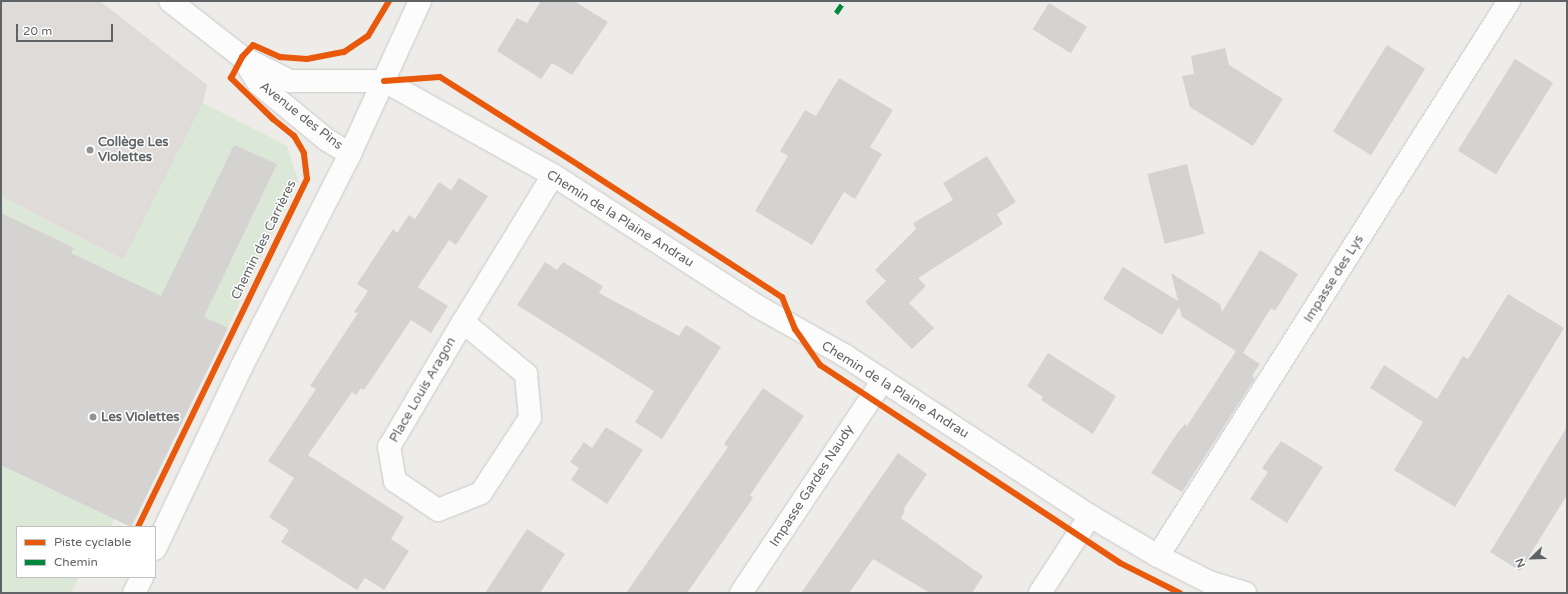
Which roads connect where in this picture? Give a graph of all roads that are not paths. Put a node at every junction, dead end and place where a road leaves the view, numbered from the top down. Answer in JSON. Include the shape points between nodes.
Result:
{"nodes":[{"id":1,"x":170,"y":1,"type":"edge"},
{"id":2,"x":420,"y":1,"type":"edge"},
{"id":3,"x":1509,"y":1,"type":"edge"},
{"id":4,"x":242,"y":56,"type":"junction"},
{"id":5,"x":384,"y":81,"type":"junction"},
{"id":6,"x":350,"y":154,"type":"junction"},
{"id":7,"x":552,"y":175,"type":"junction"},
{"id":8,"x":462,"y":322,"type":"junction"},
{"id":9,"x":883,"y":380,"type":"junction"},
{"id":10,"x":1090,"y":516,"type":"junction"},
{"id":11,"x":156,"y":547,"type":"edge"},
{"id":12,"x":1158,"y":556,"type":"junction"},
{"id":13,"x":142,"y":578,"type":"edge"},
{"id":14,"x":134,"y":593,"type":"edge"},
{"id":15,"x":741,"y":593,"type":"edge"},
{"id":16,"x":1040,"y":593,"type":"edge"},
{"id":17,"x":1245,"y":593,"type":"edge"}],
"edges":[{"from":1,"to":4,"type":"street","name":"Avenue des Pins"},
{"from":2,"to":5,"type":"street"},
{"from":3,"to":12,"type":"street","name":"Impasse des Lys"},
{"from":4,"to":5,"type":"street","name":"Avenue des Pins","via":[[290,81]]},
{"from":4,"to":6,"type":"street","name":"Avenue des Pins","via":[[259,84],[327,140]]},
{"from":5,"to":6,"type":"street"},
{"from":5,"to":7,"type":"street","name":"Chemin de la Plaine Andrau"},
{"from":6,"to":11,"type":"street","via":[[242,366]]},
{"from":7,"to":8,"type":"street","name":"Place Louis Aragon"},
{"from":7,"to":9,"type":"street","name":"Chemin de la Plaine Andrau","via":[[757,306]]},
{"from":8,"to":8,"type":"street","name":"Place Louis Aragon","via":[[389,447],[395,481],[438,510],[481,493],[530,418],[526,374]]},
{"from":9,"to":10,"type":"street","name":"Chemin de la Plaine Andrau"},
{"from":9,"to":15,"type":"street","name":"Impasse Gardes Naudy"},
{"from":10,"to":12,"type":"street","name":"Chemin de la Plaine Andrau"},
{"from":10,"to":16,"type":"street"},
{"from":12,"to":17,"type":"street","name":"Chemin de la Plaine Andrau","via":[[1209,582]]},
{"from":13,"to":14,"type":"street"}]}
